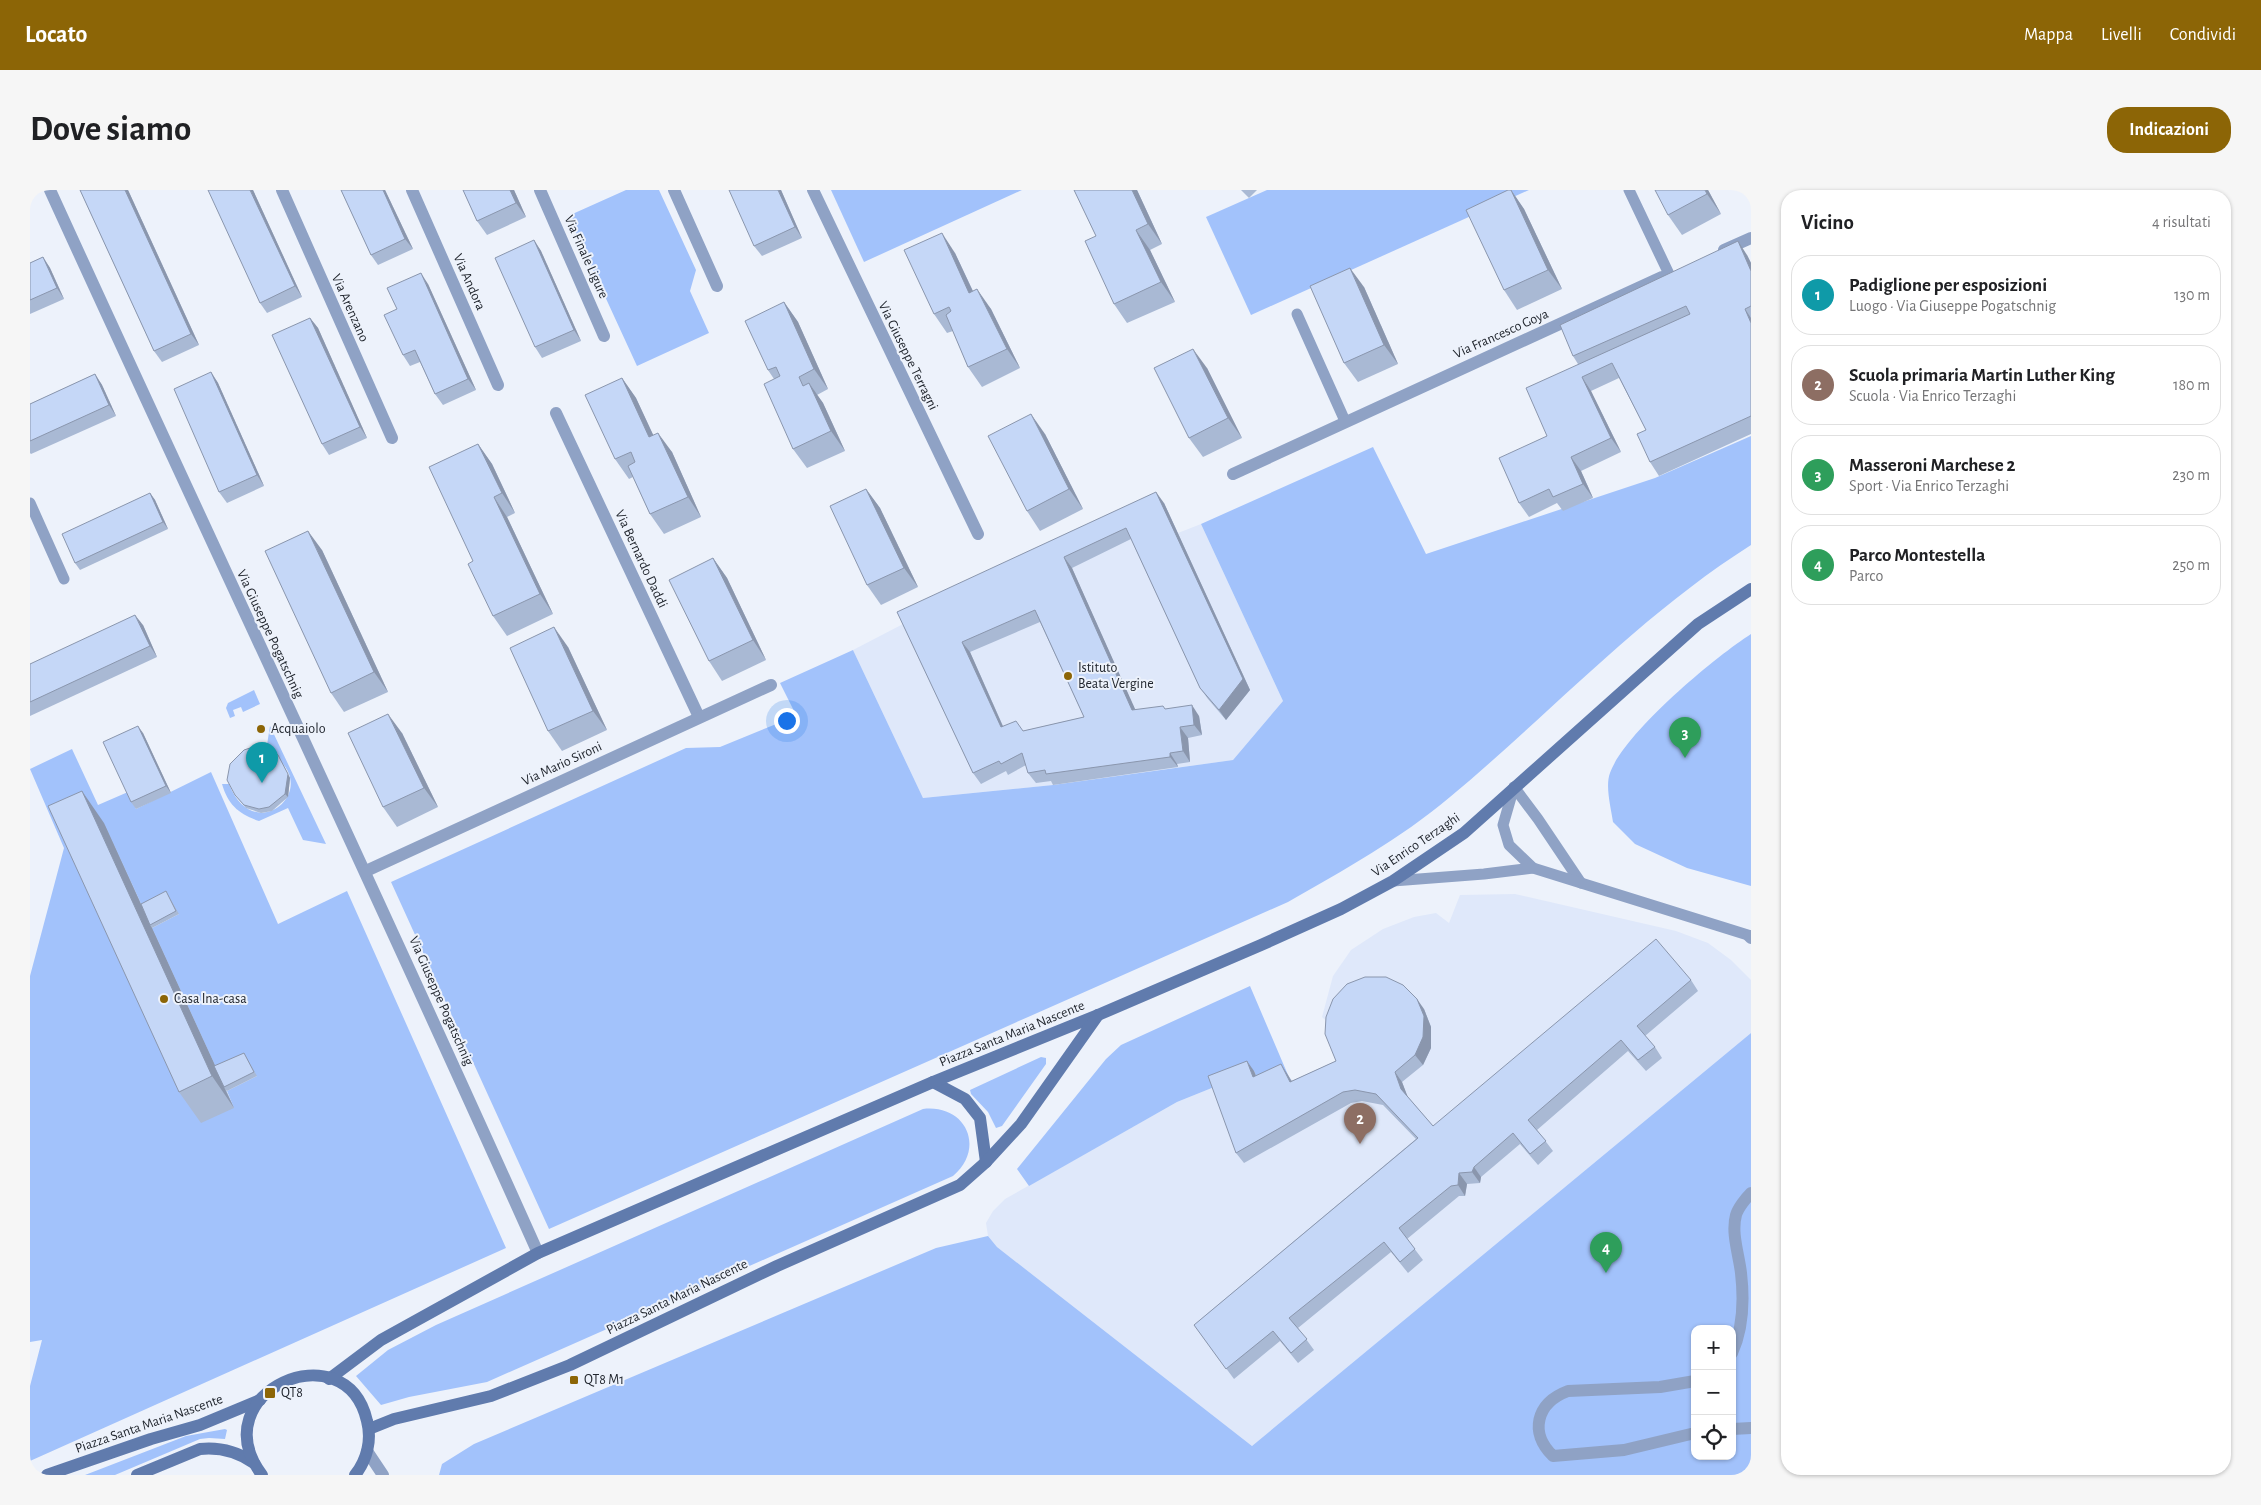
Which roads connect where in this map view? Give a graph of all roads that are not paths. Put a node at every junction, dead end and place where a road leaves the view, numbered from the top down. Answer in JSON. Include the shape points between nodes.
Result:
{"nodes":[{"id":1,"x":50,"y":190,"type":"edge"},
{"id":2,"x":282,"y":190,"type":"edge"},
{"id":3,"x":412,"y":190,"type":"edge"},
{"id":4,"x":540,"y":190,"type":"edge"},
{"id":5,"x":674,"y":190,"type":"edge"},
{"id":6,"x":813,"y":190,"type":"edge"},
{"id":7,"x":1629,"y":190,"type":"edge"},
{"id":8,"x":1751,"y":238,"type":"edge"},
{"id":9,"x":1714,"y":254,"type":"edge"},
{"id":10,"x":1674,"y":272,"type":"joint"},
{"id":11,"x":717,"y":286,"type":"dead end"},
{"id":12,"x":1297,"y":314,"type":"dead end"},
{"id":13,"x":604,"y":336,"type":"dead end"},
{"id":14,"x":498,"y":385,"type":"dead end"},
{"id":15,"x":556,"y":413,"type":"dead end"},
{"id":16,"x":1345,"y":421,"type":"junction"},
{"id":17,"x":392,"y":438,"type":"dead end"},
{"id":18,"x":1233,"y":474,"type":"dead end"},
{"id":19,"x":30,"y":503,"type":"edge"},
{"id":20,"x":978,"y":534,"type":"dead end"},
{"id":21,"x":64,"y":579,"type":"dead end"},
{"id":22,"x":1751,"y":590,"type":"edge"},
{"id":23,"x":771,"y":685,"type":"dead end"},
{"id":24,"x":699,"y":717,"type":"junction"},
{"id":25,"x":1514,"y":787,"type":"junction"},
{"id":26,"x":1533,"y":868,"type":"junction"},
{"id":27,"x":366,"y":871,"type":"junction"},
{"id":28,"x":1393,"y":881,"type":"junction"},
{"id":29,"x":1581,"y":882,"type":"junction"},
{"id":30,"x":1750,"y":937,"type":"edge"},
{"id":31,"x":1098,"y":1016,"type":"junction"},
{"id":32,"x":933,"y":1082,"type":"junction"},
{"id":33,"x":986,"y":1162,"type":"junction"},
{"id":34,"x":1751,"y":1193,"type":"edge"},
{"id":35,"x":538,"y":1254,"type":"junction"},
{"id":36,"x":1736,"y":1342,"type":"edge"},
{"id":37,"x":329,"y":1378,"type":"junction"},
{"id":38,"x":1691,"y":1382,"type":"edge"},
{"id":39,"x":260,"y":1400,"type":"junction"},
{"id":40,"x":1751,"y":1428,"type":"edge"},
{"id":41,"x":369,"y":1429,"type":"junction"},
{"id":42,"x":1736,"y":1430,"type":"edge"},
{"id":43,"x":1691,"y":1434,"type":"edge"},
{"id":44,"x":367,"y":1451,"type":"junction"},
{"id":45,"x":257,"y":1471,"type":"edge"},
{"id":46,"x":47,"y":1475,"type":"edge"},
{"id":47,"x":137,"y":1475,"type":"edge"},
{"id":48,"x":355,"y":1475,"type":"edge"},
{"id":49,"x":383,"y":1475,"type":"edge"}],
"edges":[{"from":1,"to":27,"type":"street","name":"Via Giuseppe Pogatschnig","via":[[226,576]]},
{"from":2,"to":17,"type":"street","name":"Via Arenzano"},
{"from":3,"to":14,"type":"street","name":"Via Andora"},
{"from":4,"to":13,"type":"street","name":"Via Finale Ligure"},
{"from":5,"to":11,"type":"street"},
{"from":6,"to":20,"type":"street","name":"Via Giuseppe Terragni"},
{"from":7,"to":10,"type":"lane","name":"Via Francesco Goya"},
{"from":8,"to":9,"type":"street"},
{"from":10,"to":16,"type":"street","name":"Via Francesco Goya"},
{"from":12,"to":16,"type":"lane"},
{"from":15,"to":24,"type":"street","name":"Via Bernardo Daddi"},
{"from":16,"to":18,"type":"street","name":"Via Francesco Goya"},
{"from":19,"to":21,"type":"lane"},
{"from":22,"to":25,"type":"street","name":"Via Enrico Terzaghi","via":[[1698,624]]},
{"from":23,"to":24,"type":"street","name":"Via Mario Sironi"},
{"from":24,"to":27,"type":"street","name":"Via Mario Sironi"},
{"from":25,"to":26,"type":"lane","via":[[1503,825],[1509,845]]},
{"from":25,"to":28,"type":"street","name":"Via Enrico Terzaghi","via":[[1464,833]]},
{"from":25,"to":29,"type":"lane"},
{"from":26,"to":28,"type":"lane"},
{"from":26,"to":29,"type":"lane"},
{"from":27,"to":35,"type":"street","name":"Via Giuseppe Pogatschnig"},
{"from":28,"to":31,"type":"street","name":"Via Enrico Terzaghi","via":[[1341,909]]},
{"from":29,"to":30,"type":"lane"},
{"from":31,"to":32,"type":"street","name":"Piazza Santa Maria Nascente"},
{"from":31,"to":33,"type":"street","name":"Piazza Santa Maria Nascente","via":[[1021,1124]]},
{"from":32,"to":33,"type":"street","name":"Piazza Santa Maria Nascente","via":[[965,1099],[980,1118]]},
{"from":32,"to":35,"type":"street","name":"Piazza Santa Maria Nascente"},
{"from":33,"to":41,"type":"street","name":"Piazza Santa Maria Nascente","via":[[960,1185],[777,1266],[570,1365],[491,1396],[394,1419]]},
{"from":34,"to":36,"type":"street","via":[[1736,1215],[1742,1306],[1741,1328]]},
{"from":35,"to":37,"type":"street","name":"Piazza Santa Maria Nascente","via":[[381,1340]]},
{"from":37,"to":39,"type":"street","via":[[294,1376],[276,1384]]},
{"from":37,"to":41,"type":"street","via":[[347,1388],[356,1398],[364,1409]]},
{"from":38,"to":43,"type":"street","via":[[1568,1391],[1556,1395],[1544,1405],[1539,1418],[1543,1446],[1553,1456],[1624,1450]]},
{"from":39,"to":45,"type":"street","via":[[248,1427],[248,1441]]},
{"from":39,"to":46,"type":"street","name":"Piazza Santa Maria Nascente","via":[[200,1425]]},
{"from":40,"to":42,"type":"street"},
{"from":41,"to":44,"type":"street"},
{"from":44,"to":48,"type":"street"},
{"from":44,"to":49,"type":"street"},
{"from":45,"to":47,"type":"street","via":[[236,1454],[208,1448]]}]}
